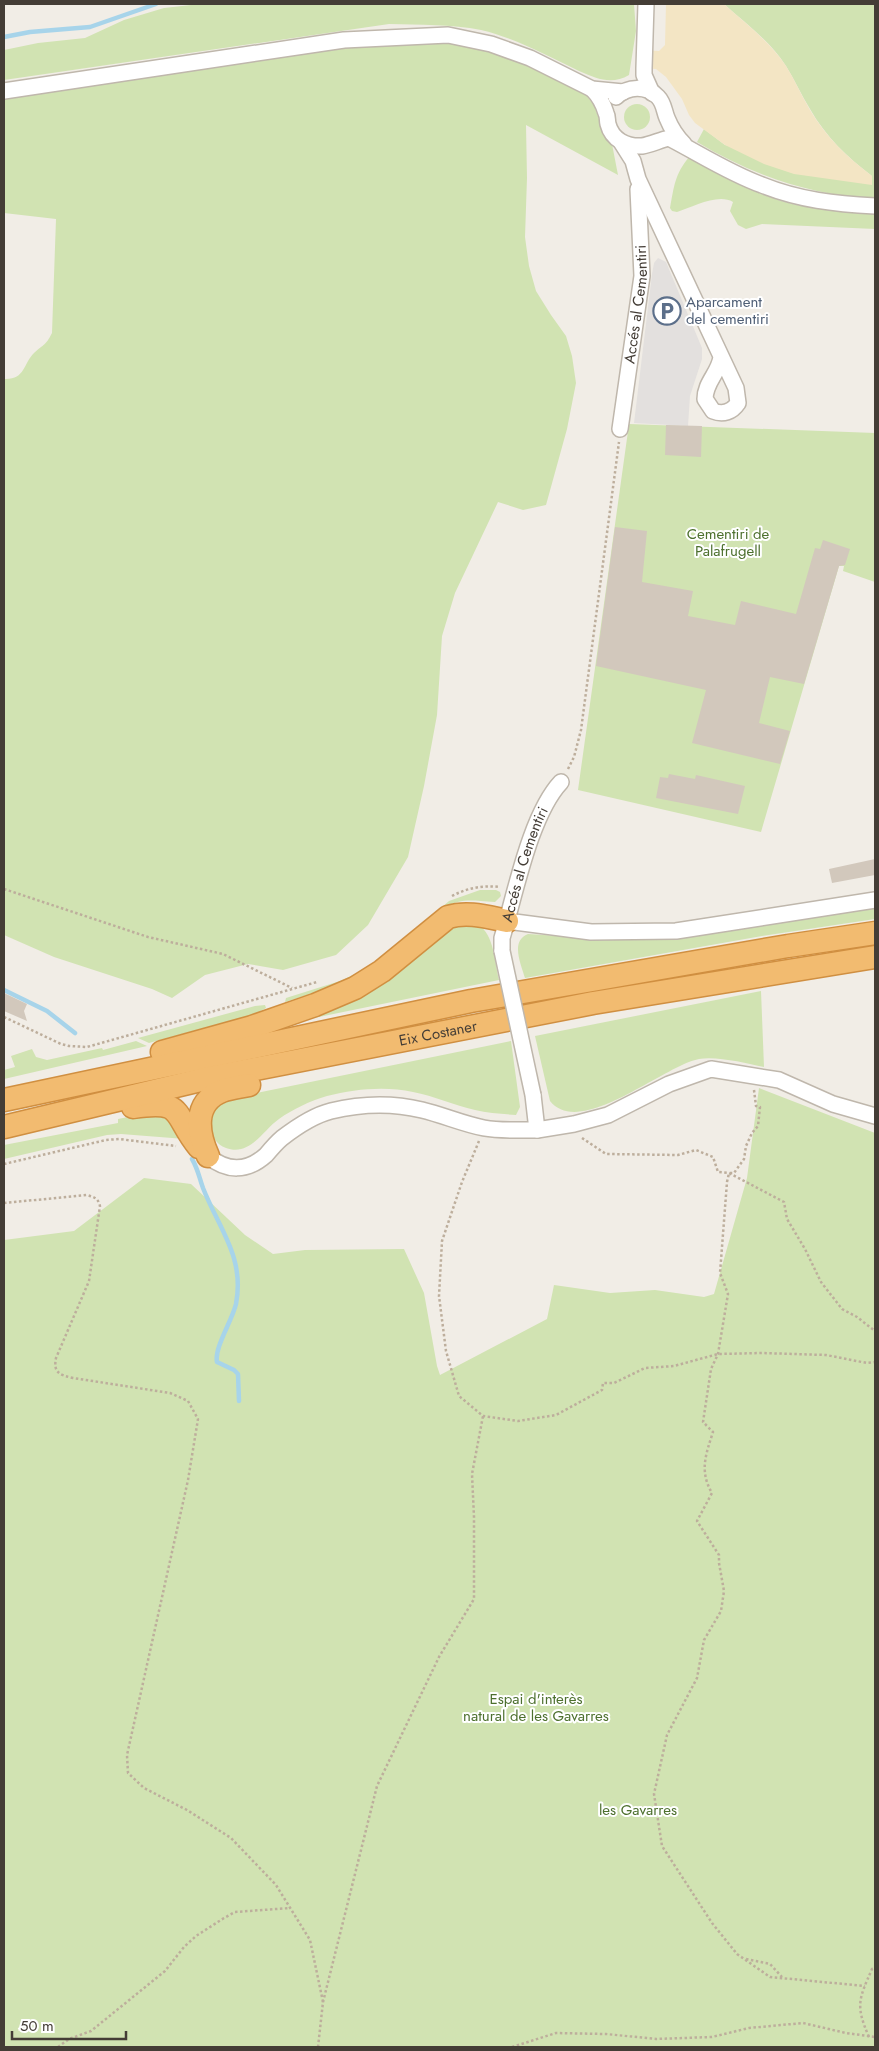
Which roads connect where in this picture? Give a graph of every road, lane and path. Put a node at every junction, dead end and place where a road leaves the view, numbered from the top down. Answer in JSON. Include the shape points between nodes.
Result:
{"nodes":[{"id":1,"x":646,"y":4,"type":"edge"},
{"id":2,"x":643,"y":57,"type":"junction"},
{"id":3,"x":592,"y":89,"type":"junction"},
{"id":4,"x":627,"y":90,"type":"junction"},
{"id":5,"x":4,"y":91,"type":"edge"},
{"id":6,"x":652,"y":93,"type":"junction"},
{"id":7,"x":608,"y":116,"type":"junction"},
{"id":8,"x":666,"y":117,"type":"junction"},
{"id":9,"x":621,"y":142,"type":"junction"},
{"id":10,"x":649,"y":144,"type":"junction"},
{"id":11,"x":687,"y":148,"type":"junction"},
{"id":12,"x":638,"y":178,"type":"junction"},
{"id":13,"x":875,"y":206,"type":"edge"},
{"id":14,"x":721,"y":357,"type":"dead end"},
{"id":15,"x":620,"y":429,"type":"joint"},
{"id":16,"x":561,"y":782,"type":"joint"},
{"id":17,"x":4,"y":889,"type":"edge"},
{"id":18,"x":516,"y":889,"type":"junction"},
{"id":19,"x":444,"y":900,"type":"dead end"},
{"id":20,"x":875,"y":900,"type":"edge"},
{"id":21,"x":507,"y":921,"type":"junction"},
{"id":22,"x":875,"y":933,"type":"edge"},
{"id":23,"x":875,"y":957,"type":"edge"},
{"id":24,"x":321,"y":981,"type":"dead end"},
{"id":25,"x":725,"y":982,"type":"junction"},
{"id":26,"x":293,"y":989,"type":"junction"},
{"id":27,"x":4,"y":1017,"type":"edge"},
{"id":28,"x":747,"y":1075,"type":"junction"},
{"id":29,"x":4,"y":1098,"type":"edge"},
{"id":30,"x":875,"y":1116,"type":"edge"},
{"id":31,"x":42,"y":1120,"type":"junction"},
{"id":32,"x":574,"y":1124,"type":"junction"},
{"id":33,"x":4,"y":1127,"type":"edge"},
{"id":34,"x":485,"y":1128,"type":"junction"},
{"id":35,"x":537,"y":1130,"type":"junction"},
{"id":36,"x":179,"y":1147,"type":"dead end"},
{"id":37,"x":208,"y":1156,"type":"junction"},
{"id":38,"x":4,"y":1164,"type":"edge"},
{"id":39,"x":729,"y":1173,"type":"junction"},
{"id":40,"x":4,"y":1203,"type":"edge"},
{"id":41,"x":875,"y":1331,"type":"edge"},
{"id":42,"x":718,"y":1354,"type":"junction"},
{"id":43,"x":875,"y":1362,"type":"edge"},
{"id":44,"x":483,"y":1416,"type":"junction"},
{"id":45,"x":290,"y":1908,"type":"junction"},
{"id":46,"x":744,"y":1958,"type":"junction"},
{"id":47,"x":875,"y":1968,"type":"edge"},
{"id":48,"x":783,"y":1978,"type":"junction"},
{"id":49,"x":865,"y":1986,"type":"junction"},
{"id":50,"x":323,"y":2002,"type":"junction"},
{"id":51,"x":869,"y":2036,"type":"junction"},
{"id":52,"x":875,"y":2037,"type":"edge"},
{"id":53,"x":58,"y":2047,"type":"edge"},
{"id":54,"x":318,"y":2047,"type":"edge"},
{"id":55,"x":512,"y":2047,"type":"edge"}],
"edges":[{"from":1,"to":2,"type":"street"},
{"from":2,"to":4,"type":"street","via":[[638,76]]},
{"from":2,"to":6,"type":"street","via":[[644,75]]},
{"from":3,"to":4,"type":"street"},
{"from":3,"to":5,"type":"street","via":[[499,46],[448,35],[344,40]]},
{"from":3,"to":7,"type":"street","via":[[603,102]]},
{"from":4,"to":6,"type":"street","via":[[641,88]]},
{"from":4,"to":7,"type":"street","via":[[613,100]]},
{"from":6,"to":8,"type":"street","via":[[664,106]]},
{"from":7,"to":9,"type":"street","via":[[611,130]]},
{"from":8,"to":10,"type":"street","via":[[665,127]]},
{"from":8,"to":11,"type":"street"},
{"from":9,"to":10,"type":"street","via":[[630,146]]},
{"from":9,"to":12,"type":"street","via":[[633,160]]},
{"from":10,"to":11,"type":"street","via":[[669,138]]},
{"from":10,"to":12,"type":"street","via":[[640,162]]},
{"from":11,"to":13,"type":"street","via":[[738,175],[782,192],[820,202]]},
{"from":12,"to":14,"type":"street"},
{"from":12,"to":15,"type":"street","name":"Accés al Cementiri","via":[[642,276]]},
{"from":15,"to":16,"type":"path","via":[[581,730],[574,757]]},
{"from":16,"to":18,"type":"street","name":"Accés al Cementiri","via":[[546,802]]},
{"from":17,"to":26,"type":"path","via":[[148,936],[223,954]]},
{"from":18,"to":19,"type":"path","via":[[480,886]]},
{"from":18,"to":21,"type":"street","name":"Accés al Cementiri"},
{"from":20,"to":21,"type":"street","via":[[676,931],[590,932]]},
{"from":21,"to":29,"type":"highway","via":[[477,915],[448,917],[382,971],[355,988],[315,1005],[252,1027]]},
{"from":21,"to":35,"type":"street","name":"Accés al Cementiri","bridge":true,"via":[[502,951],[533,1094]]},
{"from":22,"to":29,"type":"highway","name":"Eix Costaner","via":[[471,1001]]},
{"from":23,"to":25,"type":"highway","name":"Eix Costaner"},
{"from":24,"to":26,"type":"path"},
{"from":25,"to":31,"type":"highway","name":"Eix Costaner","via":[[593,1003],[209,1078]]},
{"from":25,"to":37,"type":"highway","via":[[221,1091],[203,1109],[199,1121]]},
{"from":26,"to":27,"type":"path","via":[[87,1047],[62,1044]]},
{"from":28,"to":30,"type":"street","via":[[779,1080],[833,1104]]},
{"from":28,"to":32,"type":"street","via":[[712,1070],[669,1084],[608,1115]]},
{"from":28,"to":39,"type":"path","via":[[756,1106],[760,1107],[758,1126],[746,1146],[744,1159],[734,1173]]},
{"from":31,"to":33,"type":"highway","name":"Eix Costaner"},
{"from":31,"to":37,"type":"highway","via":[[150,1104],[165,1105],[177,1111],[193,1139]]},
{"from":32,"to":35,"type":"street"},
{"from":32,"to":39,"type":"path","via":[[579,1135],[606,1154],[678,1155],[696,1150],[714,1157],[718,1172]]},
{"from":34,"to":35,"type":"street"},
{"from":34,"to":37,"type":"street","via":[[408,1107],[355,1107],[329,1111],[303,1124],[264,1156],[235,1169],[219,1165]]},
{"from":34,"to":44,"type":"path","via":[[442,1241],[439,1296],[446,1351],[459,1396]]},
{"from":36,"to":38,"type":"path","via":[[106,1140]]},
{"from":39,"to":41,"type":"path","via":[[784,1202],[788,1219],[821,1282],[842,1309]]},
{"from":39,"to":42,"type":"path","via":[[720,1273],[728,1294]]},
{"from":40,"to":45,"type":"path","via":[[87,1195],[99,1201],[88,1281],[56,1358],[56,1372],[170,1393],[188,1402],[198,1419],[188,1480],[127,1755],[128,1773],[144,1788],[231,1838],[276,1885]]},
{"from":42,"to":43,"type":"path","via":[[826,1355]]},
{"from":42,"to":44,"type":"path","via":[[674,1366],[645,1368],[614,1383],[603,1383],[602,1390],[556,1415],[518,1421]]},
{"from":42,"to":46,"type":"path","via":[[711,1369],[703,1422],[713,1432],[704,1460],[707,1484],[712,1493],[697,1521],[719,1556],[724,1591],[721,1611],[704,1640],[696,1678],[667,1735],[654,1794],[662,1846],[712,1923]]},
{"from":44,"to":50,"type":"path","via":[[472,1474],[474,1599],[438,1657],[377,1786]]},
{"from":45,"to":50,"type":"path","via":[[310,1940]]},
{"from":45,"to":53,"type":"path","via":[[235,1912],[224,1918],[196,1936],[165,1972],[91,2031],[68,2039]]},
{"from":46,"to":48,"type":"path","via":[[770,1977]]},
{"from":46,"to":48,"type":"path","via":[[770,1964]]},
{"from":47,"to":49,"type":"path"},
{"from":48,"to":49,"type":"path"},
{"from":49,"to":51,"type":"path","via":[[861,1994],[860,2016]]},
{"from":50,"to":54,"type":"path"},
{"from":51,"to":52,"type":"path"},
{"from":51,"to":55,"type":"path","via":[[803,2023],[749,2028],[712,2037],[656,2039],[556,2033]]}]}
